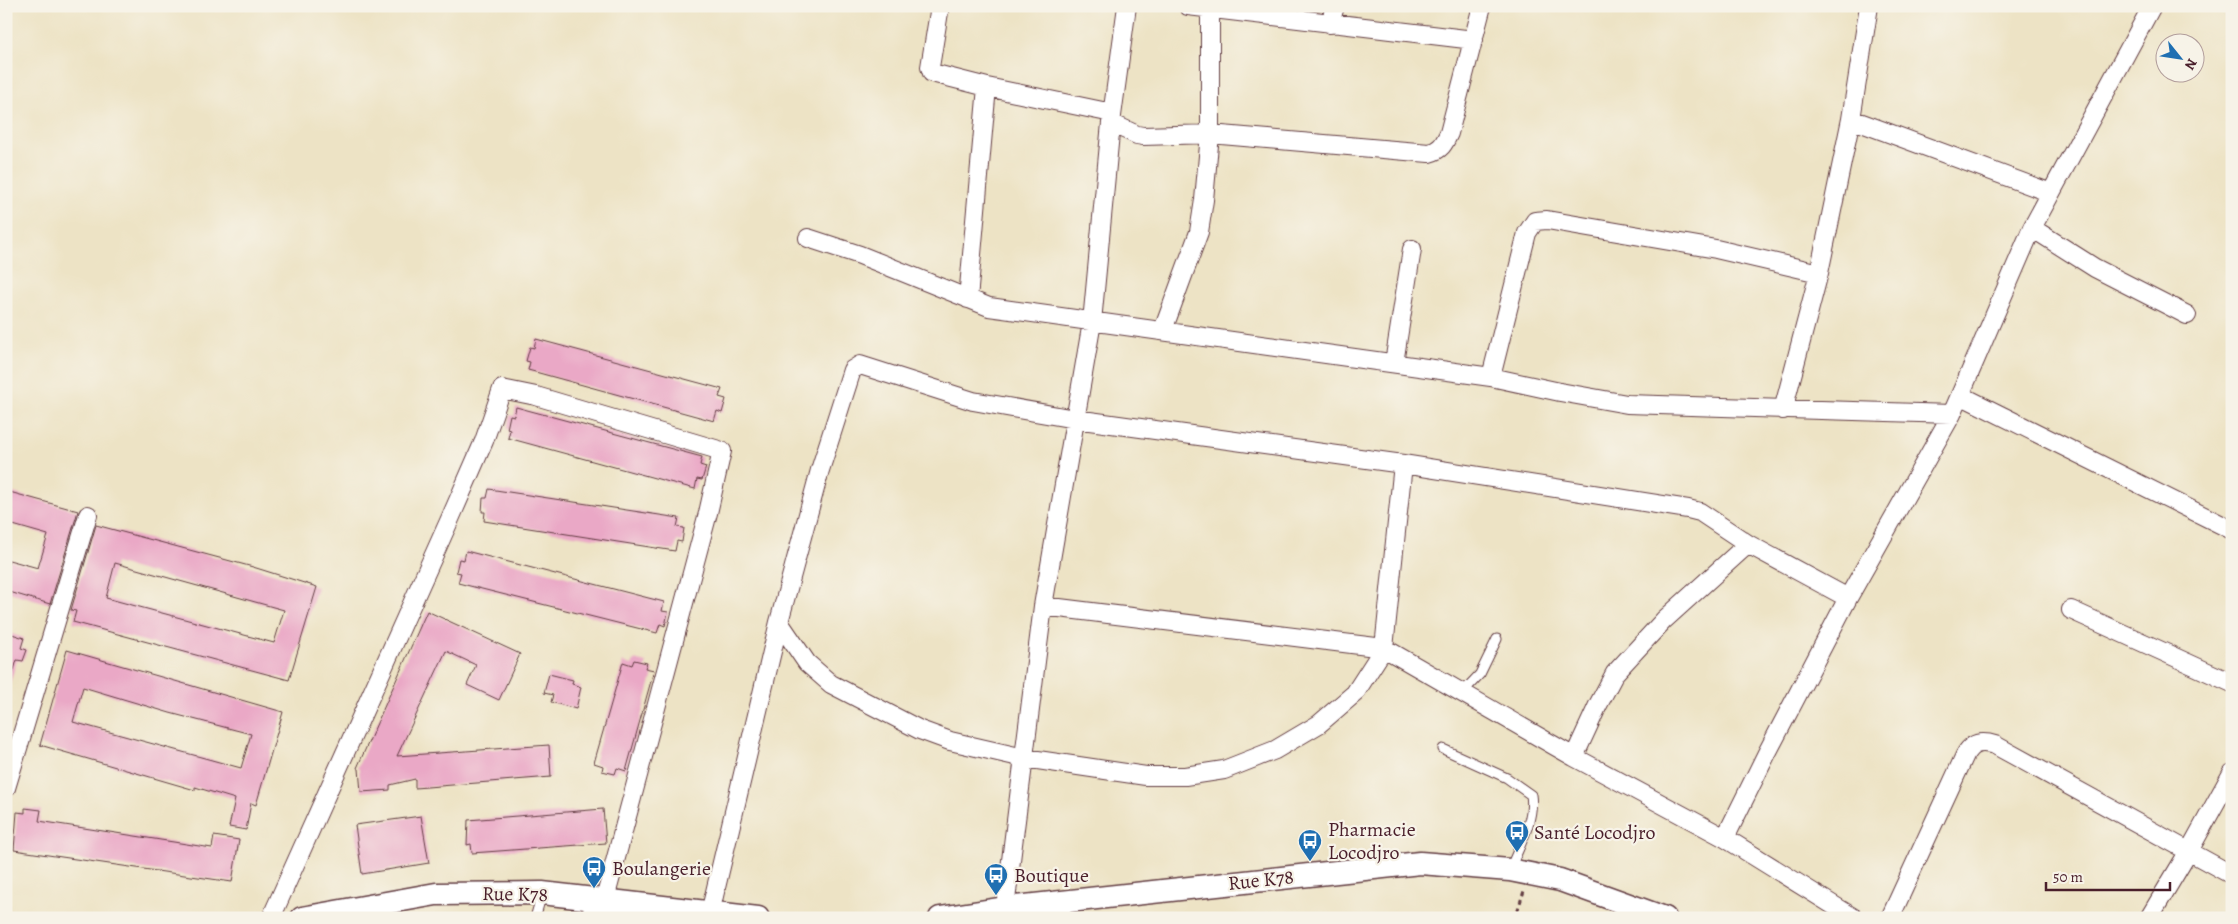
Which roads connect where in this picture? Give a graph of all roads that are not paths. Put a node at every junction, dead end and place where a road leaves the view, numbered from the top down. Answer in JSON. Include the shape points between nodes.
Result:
{"nodes":[{"id":1,"x":940,"y":6,"type":"edge"},
{"id":2,"x":1127,"y":6,"type":"edge"},
{"id":3,"x":1188,"y":6,"type":"edge"},
{"id":4,"x":1334,"y":6,"type":"edge"},
{"id":5,"x":1482,"y":6,"type":"edge"},
{"id":6,"x":1869,"y":6,"type":"edge"},
{"id":7,"x":2152,"y":6,"type":"edge"},
{"id":8,"x":1201,"y":7,"type":"edge"},
{"id":9,"x":1330,"y":24,"type":"junction"},
{"id":10,"x":1474,"y":40,"type":"junction"},
{"id":11,"x":988,"y":87,"type":"junction"},
{"id":12,"x":1112,"y":118,"type":"junction"},
{"id":13,"x":1851,"y":120,"type":"junction"},
{"id":14,"x":1210,"y":134,"type":"junction"},
{"id":15,"x":2051,"y":193,"type":"junction"},
{"id":16,"x":2032,"y":228,"type":"junction"},
{"id":17,"x":808,"y":238,"type":"dead end"},
{"id":18,"x":1412,"y":249,"type":"dead end"},
{"id":19,"x":1818,"y":273,"type":"junction"},
{"id":20,"x":968,"y":300,"type":"junction"},
{"id":21,"x":2187,"y":315,"type":"dead end"},
{"id":22,"x":1092,"y":322,"type":"junction"},
{"id":23,"x":1163,"y":330,"type":"junction"},
{"id":24,"x":1394,"y":363,"type":"junction"},
{"id":25,"x":1491,"y":377,"type":"junction"},
{"id":26,"x":1960,"y":396,"type":"junction"},
{"id":27,"x":1783,"y":410,"type":"junction"},
{"id":28,"x":1952,"y":414,"type":"junction"},
{"id":29,"x":1075,"y":418,"type":"junction"},
{"id":30,"x":1403,"y":464,"type":"junction"},
{"id":31,"x":88,"y":515,"type":"dead end"},
{"id":32,"x":2232,"y":530,"type":"edge"},
{"id":33,"x":1748,"y":544,"type":"junction"},
{"id":34,"x":1848,"y":598,"type":"junction"},
{"id":35,"x":1043,"y":606,"type":"junction"},
{"id":36,"x":2071,"y":610,"type":"dead end"},
{"id":37,"x":779,"y":622,"type":"junction"},
{"id":38,"x":1496,"y":639,"type":"dead end"},
{"id":39,"x":1384,"y":648,"type":"junction"},
{"id":40,"x":2232,"y":683,"type":"edge"},
{"id":41,"x":1462,"y":693,"type":"junction"},
{"id":42,"x":1443,"y":749,"type":"dead end"},
{"id":43,"x":1574,"y":757,"type":"junction"},
{"id":44,"x":1024,"y":758,"type":"junction"},
{"id":45,"x":2232,"y":773,"type":"edge"},
{"id":46,"x":6,"y":788,"type":"edge"},
{"id":47,"x":1725,"y":838,"type":"junction"},
{"id":48,"x":2190,"y":851,"type":"junction"},
{"id":49,"x":1520,"y":872,"type":"junction"},
{"id":50,"x":2232,"y":875,"type":"edge"},
{"id":51,"x":542,"y":893,"type":"junction"},
{"id":52,"x":597,"y":905,"type":"edge"},
{"id":53,"x":1005,"y":908,"type":"junction"},
{"id":54,"x":710,"y":913,"type":"junction"},
{"id":55,"x":271,"y":918,"type":"edge"},
{"id":56,"x":302,"y":918,"type":"edge"},
{"id":57,"x":535,"y":918,"type":"edge"},
{"id":58,"x":758,"y":918,"type":"edge"},
{"id":59,"x":940,"y":918,"type":"edge"},
{"id":60,"x":1665,"y":918,"type":"edge"},
{"id":61,"x":1854,"y":918,"type":"edge"},
{"id":62,"x":1890,"y":918,"type":"edge"},
{"id":63,"x":2149,"y":918,"type":"edge"}],
"edges":[{"from":1,"to":11,"type":"street","via":[[930,67],[932,73]]},
{"from":2,"to":12,"type":"street"},
{"from":3,"to":8,"type":"street"},
{"from":4,"to":9,"type":"street"},
{"from":5,"to":10,"type":"street"},
{"from":6,"to":13,"type":"street"},
{"from":7,"to":15,"type":"street"},
{"from":8,"to":9,"type":"street"},
{"from":8,"to":14,"type":"street"},
{"from":9,"to":10,"type":"street"},
{"from":10,"to":14,"type":"street","via":[[1449,133],[1438,151],[1429,153]]},
{"from":11,"to":12,"type":"street"},
{"from":11,"to":20,"type":"street"},
{"from":12,"to":14,"type":"street","via":[[1143,136]]},
{"from":12,"to":22,"type":"street"},
{"from":13,"to":15,"type":"street"},
{"from":13,"to":19,"type":"street"},
{"from":14,"to":23,"type":"street","via":[[1199,232]]},
{"from":15,"to":16,"type":"street"},
{"from":16,"to":21,"type":"street","via":[[2095,268]]},
{"from":16,"to":26,"type":"street"},
{"from":17,"to":20,"type":"street","via":[[860,255]]},
{"from":18,"to":24,"type":"street"},
{"from":19,"to":25,"type":"street","via":[[1716,249],[1547,220],[1535,221],[1527,233]]},
{"from":19,"to":27,"type":"street"},
{"from":20,"to":22,"type":"street","via":[[989,307]]},
{"from":22,"to":23,"type":"street"},
{"from":22,"to":29,"type":"street"},
{"from":23,"to":24,"type":"street"},
{"from":24,"to":25,"type":"street"},
{"from":25,"to":27,"type":"street","via":[[1627,404]]},
{"from":26,"to":28,"type":"street"},
{"from":26,"to":32,"type":"street"},
{"from":27,"to":28,"type":"street"},
{"from":28,"to":34,"type":"street"},
{"from":29,"to":30,"type":"street"},
{"from":29,"to":35,"type":"street"},
{"from":29,"to":37,"type":"street","via":[[973,401],[865,366],[855,367],[820,470]]},
{"from":30,"to":33,"type":"street","via":[[1688,509],[1700,512]]},
{"from":30,"to":39,"type":"street"},
{"from":31,"to":46,"type":"street"},
{"from":33,"to":34,"type":"street"},
{"from":33,"to":43,"type":"street","via":[[1664,620],[1615,673]]},
{"from":34,"to":47,"type":"street"},
{"from":35,"to":39,"type":"street"},
{"from":35,"to":44,"type":"street"},
{"from":36,"to":40,"type":"street"},
{"from":37,"to":44,"type":"street","via":[[807,663],[831,684],[920,730],[976,748]]},
{"from":37,"to":54,"type":"street"},
{"from":38,"to":41,"type":"lane","via":[[1480,674]]},
{"from":39,"to":41,"type":"street"},
{"from":39,"to":44,"type":"street","via":[[1355,693],[1319,724],[1275,750],[1224,770],[1185,776],[1146,776]]},
{"from":41,"to":43,"type":"street"},
{"from":42,"to":49,"type":"lane","via":[[1507,778],[1531,795],[1533,805]]},
{"from":43,"to":47,"type":"street"},
{"from":44,"to":53,"type":"street"},
{"from":45,"to":48,"type":"street"},
{"from":47,"to":61,"type":"street"},
{"from":48,"to":50,"type":"street"},
{"from":48,"to":62,"type":"street","via":[[1995,746],[1976,743],[1965,755]]},
{"from":48,"to":63,"type":"street"},
{"from":49,"to":53,"type":"street","name":"Rue K78","via":[[1420,863]]},
{"from":49,"to":60,"type":"street","name":"Rue K78","via":[[1560,880]]},
{"from":51,"to":52,"type":"street","name":"Rue K78"},
{"from":51,"to":56,"type":"street","name":"Rue K78","via":[[436,894]]},
{"from":51,"to":57,"type":"lane"},
{"from":52,"to":54,"type":"street","name":"Rue K78"},
{"from":52,"to":55,"type":"street","via":[[708,513],[722,450],[502,389],[484,441],[450,519]]},
{"from":53,"to":59,"type":"street","name":"Rue K78"},
{"from":54,"to":58,"type":"street","name":"Rue K78"}]}
